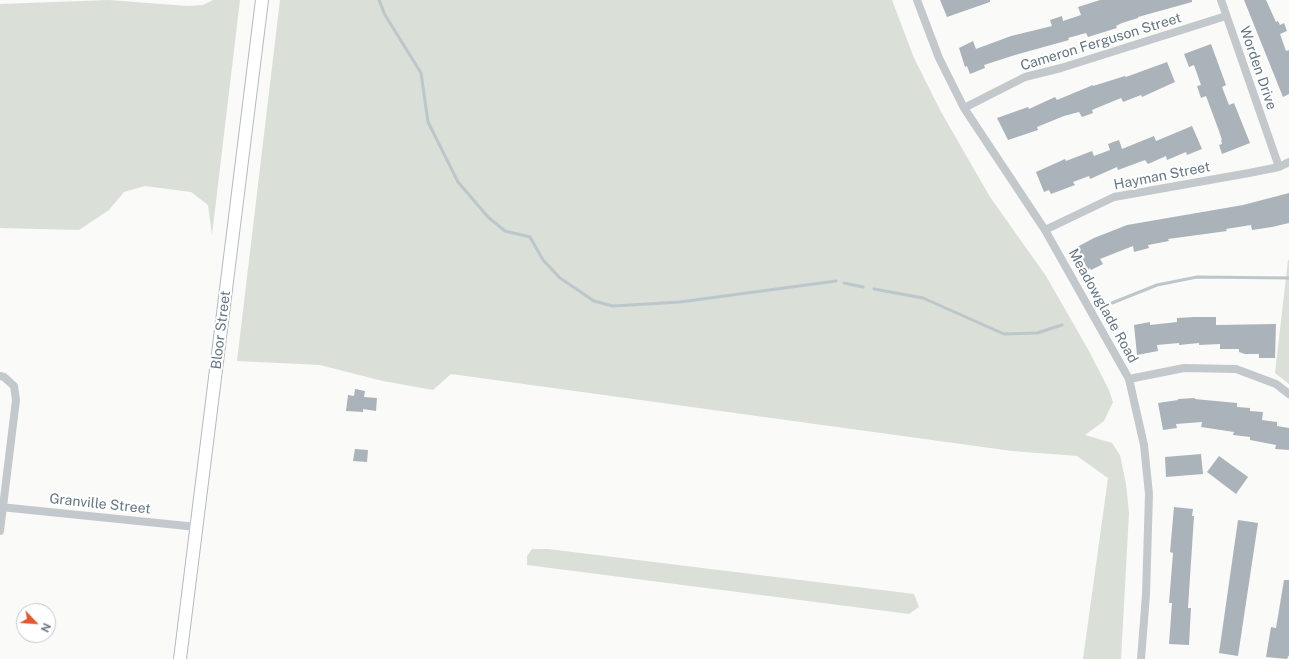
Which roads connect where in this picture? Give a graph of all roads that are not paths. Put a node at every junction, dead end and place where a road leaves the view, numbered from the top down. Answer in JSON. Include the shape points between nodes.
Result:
{"nodes":[{"id":1,"x":262,"y":0,"type":"edge"},
{"id":2,"x":917,"y":0,"type":"edge"},
{"id":3,"x":1221,"y":0,"type":"edge"},
{"id":4,"x":1226,"y":16,"type":"junction"},
{"id":5,"x":964,"y":108,"type":"junction"},
{"id":6,"x":1289,"y":162,"type":"edge"},
{"id":7,"x":1279,"y":167,"type":"junction"},
{"id":8,"x":1045,"y":230,"type":"junction"},
{"id":9,"x":0,"y":376,"type":"edge"},
{"id":10,"x":1129,"y":379,"type":"junction"},
{"id":11,"x":1289,"y":394,"type":"edge"},
{"id":12,"x":1,"y":507,"type":"edge"},
{"id":13,"x":197,"y":527,"type":"junction"},
{"id":14,"x":0,"y":531,"type":"edge"},
{"id":15,"x":180,"y":659,"type":"edge"},
{"id":16,"x":1141,"y":659,"type":"edge"}],
"edges":[{"from":1,"to":13,"type":"main road","name":"Bloor Street"},
{"from":2,"to":5,"type":"street","name":"Meadowglade Road","via":[[939,58]]},
{"from":3,"to":4,"type":"street","name":"Worden Drive"},
{"from":4,"to":5,"type":"street","name":"Cameron Ferguson Street","via":[[1025,77]]},
{"from":4,"to":7,"type":"street","name":"Worden Drive"},
{"from":5,"to":8,"type":"street","name":"Meadowglade Road"},
{"from":6,"to":7,"type":"street","name":"Hayman Street"},
{"from":7,"to":8,"type":"street","name":"Hayman Street","via":[[1114,197]]},
{"from":8,"to":10,"type":"street","name":"Meadowglade Road"},
{"from":9,"to":12,"type":"street","via":[[14,386],[16,400]]},
{"from":10,"to":11,"type":"street","via":[[1184,368],[1236,369],[1276,384]]},
{"from":10,"to":16,"type":"street","name":"Meadowglade Road","via":[[1144,445],[1149,494]]},
{"from":12,"to":13,"type":"street","name":"Granville Street"},
{"from":12,"to":14,"type":"street"},
{"from":13,"to":15,"type":"main road","name":"Bloor Street"}]}
